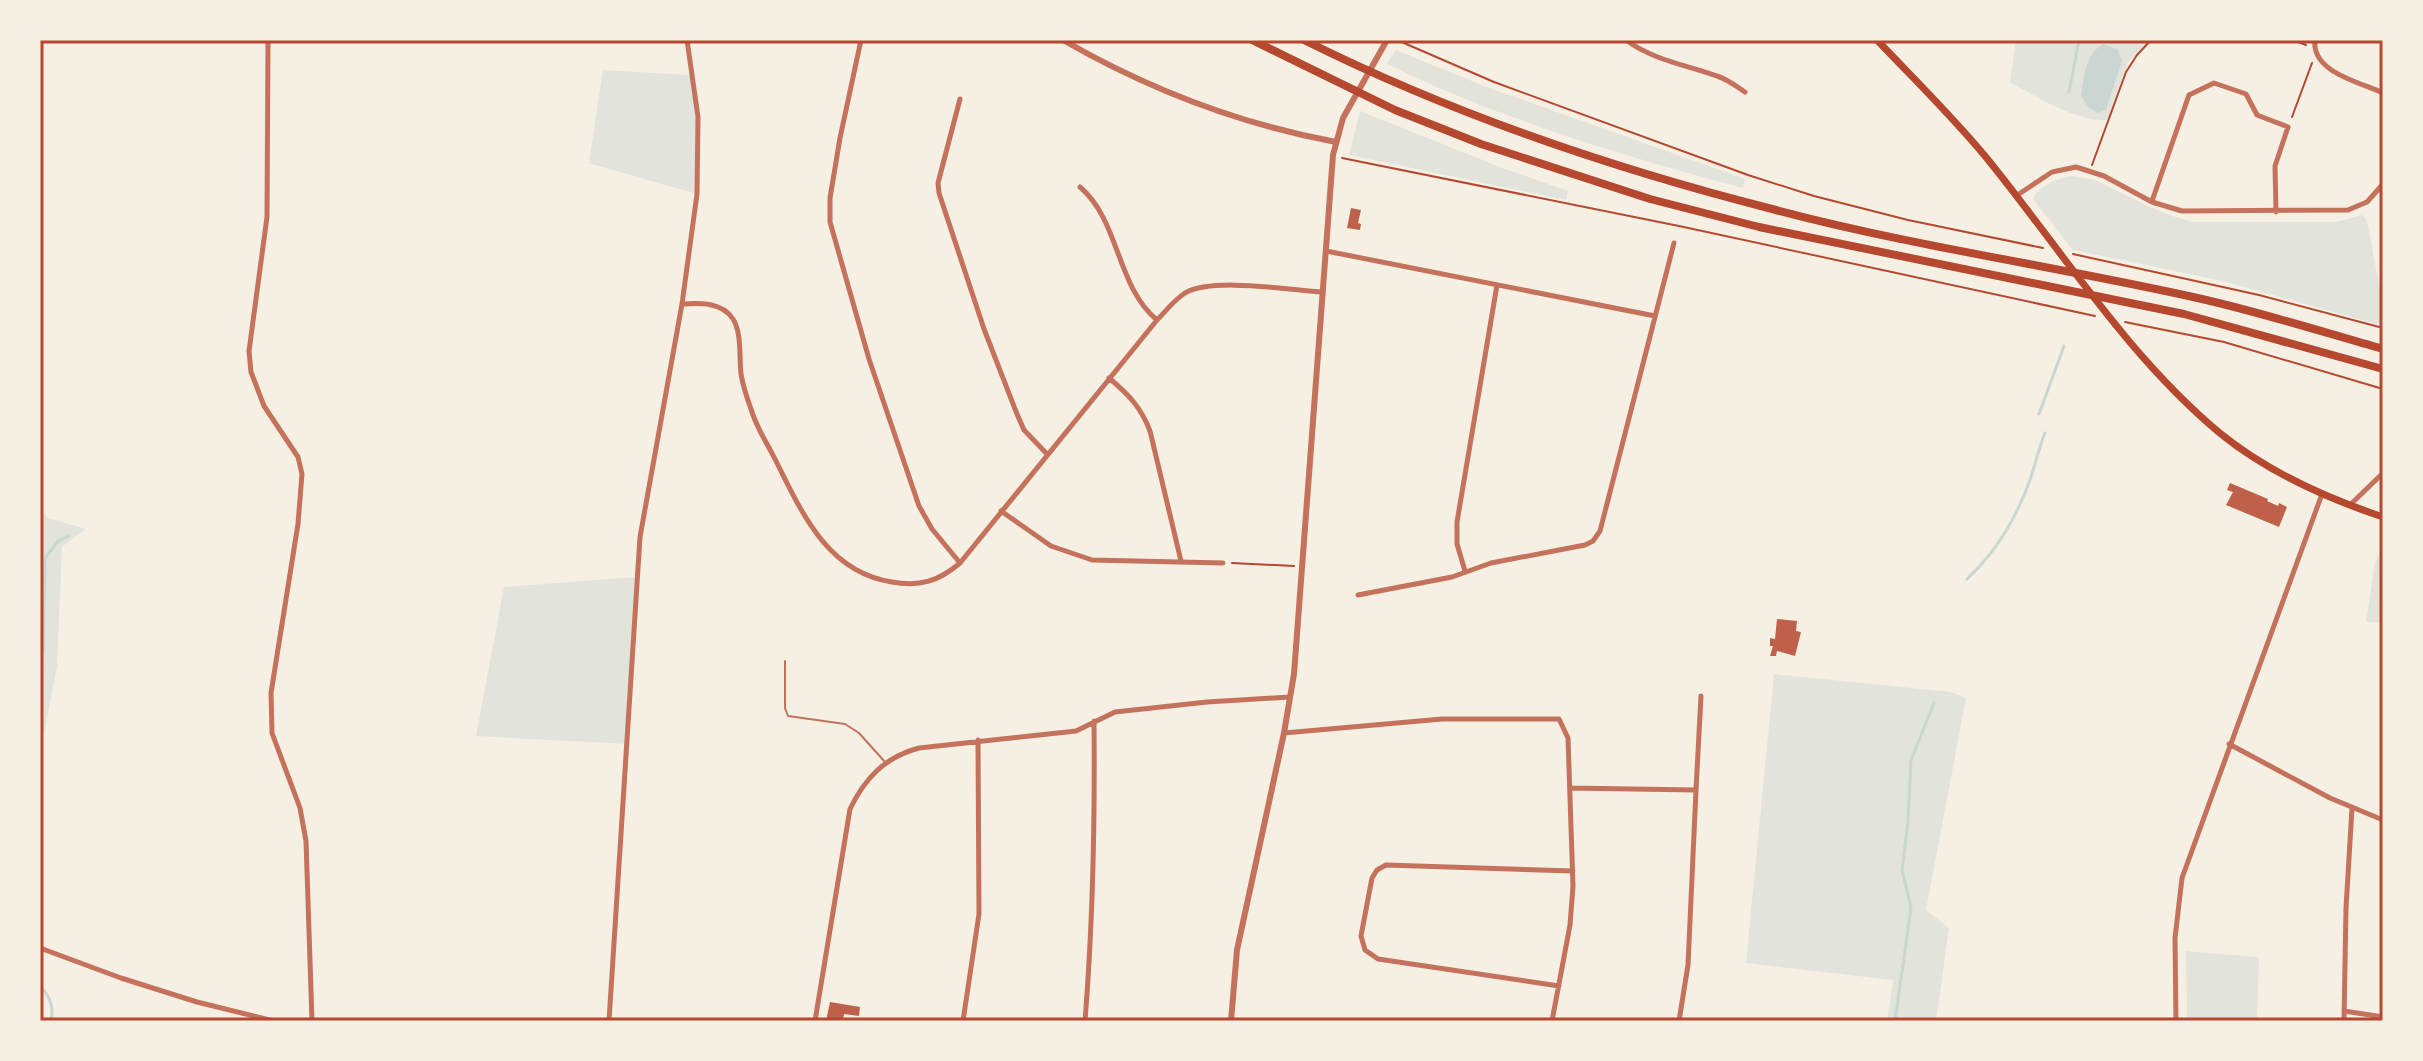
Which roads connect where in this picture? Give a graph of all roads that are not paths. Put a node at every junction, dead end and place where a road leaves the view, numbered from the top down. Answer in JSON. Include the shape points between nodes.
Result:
{"nodes":[{"id":1,"x":268,"y":40,"type":"edge"},
{"id":2,"x":687,"y":40,"type":"edge"},
{"id":3,"x":861,"y":40,"type":"edge"},
{"id":4,"x":1063,"y":40,"type":"edge"},
{"id":5,"x":1252,"y":40,"type":"edge"},
{"id":6,"x":1304,"y":40,"type":"edge"},
{"id":7,"x":1387,"y":40,"type":"edge"},
{"id":8,"x":1626,"y":40,"type":"edge"},
{"id":9,"x":1877,"y":40,"type":"edge"},
{"id":10,"x":2315,"y":40,"type":"edge"},
{"id":11,"x":1745,"y":92,"type":"dead end"},
{"id":12,"x":2383,"y":93,"type":"edge"},
{"id":13,"x":960,"y":99,"type":"dead end"},
{"id":14,"x":1336,"y":142,"type":"junction"},
{"id":15,"x":2383,"y":184,"type":"edge"},
{"id":16,"x":1080,"y":187,"type":"dead end"},
{"id":17,"x":2016,"y":196,"type":"junction"},
{"id":18,"x":2152,"y":202,"type":"junction"},
{"id":19,"x":2276,"y":212,"type":"junction"},
{"id":20,"x":1674,"y":243,"type":"dead end"},
{"id":21,"x":1326,"y":251,"type":"junction"},
{"id":22,"x":1497,"y":285,"type":"junction"},
{"id":23,"x":1323,"y":292,"type":"junction"},
{"id":24,"x":682,"y":304,"type":"junction"},
{"id":25,"x":1655,"y":316,"type":"junction"},
{"id":26,"x":1157,"y":320,"type":"junction"},
{"id":27,"x":2383,"y":349,"type":"edge"},
{"id":28,"x":2383,"y":369,"type":"edge"},
{"id":29,"x":1109,"y":378,"type":"junction"},
{"id":30,"x":1047,"y":454,"type":"junction"},
{"id":31,"x":2383,"y":473,"type":"edge"},
{"id":32,"x":2322,"y":494,"type":"junction"},
{"id":33,"x":2349,"y":506,"type":"junction"},
{"id":34,"x":1001,"y":511,"type":"junction"},
{"id":35,"x":2383,"y":517,"type":"edge"},
{"id":36,"x":1181,"y":561,"type":"junction"},
{"id":37,"x":960,"y":563,"type":"junction"},
{"id":38,"x":1223,"y":563,"type":"road end"},
{"id":39,"x":1465,"y":571,"type":"junction"},
{"id":40,"x":1358,"y":595,"type":"dead end"},
{"id":41,"x":785,"y":661,"type":"dead end"},
{"id":42,"x":1701,"y":696,"type":"dead end"},
{"id":43,"x":1290,"y":697,"type":"junction"},
{"id":44,"x":1094,"y":721,"type":"junction"},
{"id":45,"x":1284,"y":733,"type":"junction"},
{"id":46,"x":978,"y":740,"type":"junction"},
{"id":47,"x":2229,"y":744,"type":"junction"},
{"id":48,"x":885,"y":762,"type":"junction"},
{"id":49,"x":1570,"y":788,"type":"junction"},
{"id":50,"x":1696,"y":790,"type":"junction"},
{"id":51,"x":2352,"y":808,"type":"junction"},
{"id":52,"x":2383,"y":820,"type":"edge"},
{"id":53,"x":1573,"y":871,"type":"junction"},
{"id":54,"x":40,"y":948,"type":"edge"},
{"id":55,"x":1559,"y":986,"type":"junction"},
{"id":56,"x":2344,"y":1011,"type":"junction"},
{"id":57,"x":2383,"y":1017,"type":"edge"},
{"id":58,"x":274,"y":1021,"type":"edge"},
{"id":59,"x":312,"y":1021,"type":"edge"},
{"id":60,"x":609,"y":1021,"type":"edge"},
{"id":61,"x":815,"y":1021,"type":"edge"},
{"id":62,"x":963,"y":1021,"type":"edge"},
{"id":63,"x":1085,"y":1021,"type":"edge"},
{"id":64,"x":1231,"y":1021,"type":"edge"},
{"id":65,"x":1552,"y":1021,"type":"edge"},
{"id":66,"x":1679,"y":1021,"type":"edge"},
{"id":67,"x":2176,"y":1021,"type":"edge"},
{"id":68,"x":2344,"y":1021,"type":"edge"}],
"edges":[{"from":1,"to":59,"type":"street","via":[[267,217],[249,351],[264,406],[298,457],[302,474],[271,693],[272,733],[300,808],[306,841]]},
{"from":2,"to":24,"type":"street","via":[[698,117],[697,194]]},
{"from":3,"to":37,"type":"street","via":[[840,138],[830,222],[919,506]]},
{"from":4,"to":14,"type":"street","via":[[1190,102]]},
{"from":5,"to":28,"type":"highway","via":[[1329,80],[1481,144],[1650,199],[1759,227],[2225,325]]},
{"from":6,"to":27,"type":"highway","via":[[1395,83],[1551,144],[1718,195],[1815,220],[2203,299]]},
{"from":7,"to":14,"type":"street","via":[[1348,108]]},
{"from":8,"to":11,"type":"street","via":[[1683,67],[1720,76]]},
{"from":9,"to":17,"type":"main road"},
{"from":10,"to":12,"type":"street","via":[[2324,66]]},
{"from":13,"to":30,"type":"street","via":[[939,193],[1017,414]]},
{"from":14,"to":21,"type":"street"},
{"from":15,"to":19,"type":"street","via":[[2354,209]]},
{"from":16,"to":26,"type":"street","via":[[1101,213],[1135,295]]},
{"from":17,"to":18,"type":"street","via":[[2060,169],[2090,170]]},
{"from":17,"to":32,"type":"main road","via":[[2138,351],[2200,415],[2247,452]]},
{"from":18,"to":19,"type":"street","via":[[2191,212]]},
{"from":18,"to":19,"type":"street","via":[[2189,95],[2214,83],[2246,94],[2257,115],[2288,127],[2275,166]]},
{"from":20,"to":25,"type":"street"},
{"from":21,"to":22,"type":"street"},
{"from":21,"to":23,"type":"street"},
{"from":22,"to":25,"type":"street"},
{"from":22,"to":39,"type":"street","via":[[1457,522]]},
{"from":23,"to":26,"type":"street","via":[[1207,286],[1183,294]]},
{"from":23,"to":43,"type":"street"},
{"from":24,"to":37,"type":"street","via":[[709,304],[733,320],[752,413],[805,519],[830,552],[853,569],[905,585],[928,583]]},
{"from":24,"to":60,"type":"street","via":[[637,564]]},
{"from":25,"to":39,"type":"street","via":[[1600,531],[1593,541]]},
{"from":26,"to":29,"type":"street"},
{"from":29,"to":30,"type":"street"},
{"from":29,"to":36,"type":"street","via":[[1143,413]]},
{"from":30,"to":34,"type":"street"},
{"from":31,"to":33,"type":"street"},
{"from":32,"to":33,"type":"main road"},
{"from":32,"to":47,"type":"street"},
{"from":33,"to":35,"type":"main road"},
{"from":34,"to":36,"type":"street","via":[[1070,555]]},
{"from":34,"to":37,"type":"street"},
{"from":36,"to":38,"type":"street"},
{"from":39,"to":40,"type":"street"},
{"from":41,"to":48,"type":"lane","via":[[788,716],[845,724]]},
{"from":42,"to":50,"type":"street"},
{"from":43,"to":44,"type":"street","via":[[1115,712]]},
{"from":43,"to":45,"type":"street"},
{"from":44,"to":46,"type":"street","via":[[1076,731]]},
{"from":44,"to":63,"type":"street","via":[[1093,898]]},
{"from":45,"to":49,"type":"street","via":[[1442,719],[1559,719],[1568,738]]},
{"from":45,"to":64,"type":"street","via":[[1237,950]]},
{"from":46,"to":48,"type":"street","via":[[919,748]]},
{"from":46,"to":62,"type":"street","via":[[979,914]]},
{"from":47,"to":51,"type":"street"},
{"from":47,"to":67,"type":"street","via":[[2182,878],[2175,938]]},
{"from":48,"to":61,"type":"street","via":[[850,809]]},
{"from":49,"to":50,"type":"street"},
{"from":49,"to":53,"type":"street"},
{"from":50,"to":66,"type":"street","via":[[1688,965]]},
{"from":51,"to":52,"type":"street"},
{"from":51,"to":56,"type":"street"},
{"from":53,"to":55,"type":"street"},
{"from":53,"to":55,"type":"street","via":[[1386,865],[1372,878],[1361,936],[1365,950],[1378,959]]},
{"from":54,"to":58,"type":"street","via":[[197,1002]]},
{"from":55,"to":65,"type":"street"},
{"from":56,"to":57,"type":"street"},
{"from":56,"to":68,"type":"street"}]}
